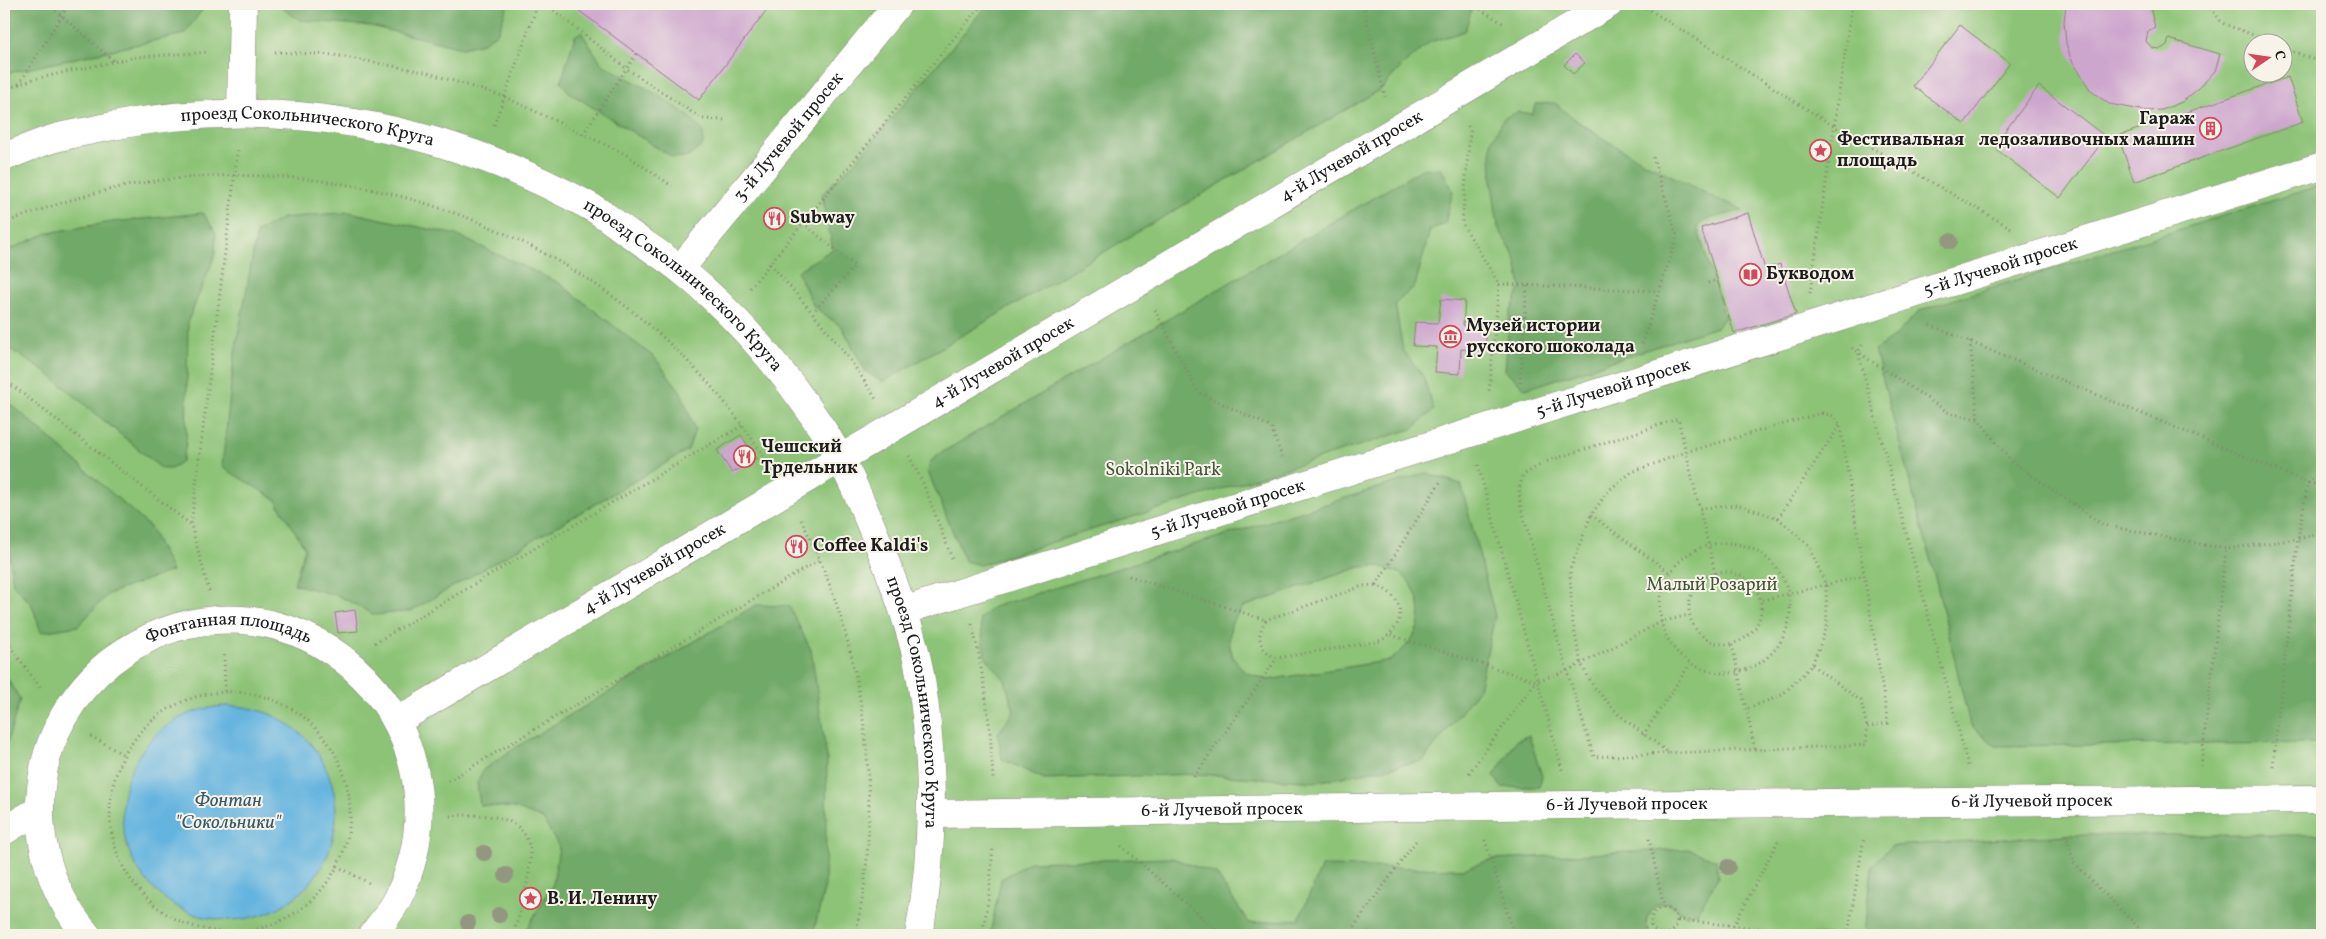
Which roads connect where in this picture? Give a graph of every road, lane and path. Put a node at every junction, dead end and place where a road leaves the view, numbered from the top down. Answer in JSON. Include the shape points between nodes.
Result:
{"nodes":[{"id":1,"x":48,"y":4,"type":"edge"},
{"id":2,"x":69,"y":4,"type":"edge"},
{"id":3,"x":243,"y":4,"type":"edge"},
{"id":4,"x":538,"y":4,"type":"edge"},
{"id":5,"x":546,"y":4,"type":"edge"},
{"id":6,"x":898,"y":4,"type":"edge"},
{"id":7,"x":982,"y":4,"type":"edge"},
{"id":8,"x":1363,"y":4,"type":"edge"},
{"id":9,"x":1472,"y":4,"type":"edge"},
{"id":10,"x":1609,"y":4,"type":"edge"},
{"id":11,"x":1639,"y":4,"type":"edge"},
{"id":12,"x":1852,"y":4,"type":"edge"},
{"id":13,"x":2208,"y":4,"type":"edge"},
{"id":14,"x":62,"y":16,"type":"junction"},
{"id":15,"x":1504,"y":24,"type":"dead end"},
{"id":16,"x":2245,"y":32,"type":"edge"},
{"id":17,"x":242,"y":50,"type":"junction"},
{"id":18,"x":2294,"y":52,"type":"edge"},
{"id":19,"x":637,"y":54,"type":"dead end"},
{"id":20,"x":115,"y":62,"type":"junction"},
{"id":21,"x":2322,"y":63,"type":"edge"},
{"id":22,"x":627,"y":69,"type":"junction"},
{"id":23,"x":19,"y":85,"type":"junction"},
{"id":24,"x":4,"y":90,"type":"edge"},
{"id":25,"x":505,"y":97,"type":"junction"},
{"id":26,"x":1451,"y":98,"type":"junction"},
{"id":27,"x":241,"y":112,"type":"junction"},
{"id":28,"x":726,"y":120,"type":"dead end"},
{"id":29,"x":1403,"y":125,"type":"junction"},
{"id":30,"x":1832,"y":125,"type":"junction"},
{"id":31,"x":583,"y":134,"type":"junction"},
{"id":32,"x":1652,"y":154,"type":"dead end"},
{"id":33,"x":483,"y":156,"type":"junction"},
{"id":34,"x":4,"y":157,"type":"edge"},
{"id":35,"x":2322,"y":166,"type":"edge"},
{"id":36,"x":235,"y":175,"type":"junction"},
{"id":37,"x":672,"y":186,"type":"dead end"},
{"id":38,"x":2000,"y":221,"type":"dead end"},
{"id":39,"x":4,"y":223,"type":"edge"},
{"id":40,"x":803,"y":223,"type":"junction"},
{"id":41,"x":680,"y":269,"type":"junction"},
{"id":42,"x":1718,"y":280,"type":"dead end"},
{"id":43,"x":1140,"y":281,"type":"junction"},
{"id":44,"x":1708,"y":283,"type":"dead end"},
{"id":45,"x":1499,"y":284,"type":"junction"},
{"id":46,"x":1527,"y":285,"type":"junction"},
{"id":47,"x":1659,"y":292,"type":"junction"},
{"id":48,"x":1808,"y":301,"type":"dead end"},
{"id":49,"x":1880,"y":304,"type":"junction"},
{"id":50,"x":813,"y":312,"type":"dead end"},
{"id":51,"x":729,"y":314,"type":"junction"},
{"id":52,"x":1970,"y":342,"type":"junction"},
{"id":53,"x":1641,"y":346,"type":"dead end"},
{"id":54,"x":4,"y":379,"type":"edge"},
{"id":55,"x":1520,"y":386,"type":"dead end"},
{"id":56,"x":1978,"y":418,"type":"junction"},
{"id":57,"x":743,"y":425,"type":"junction"},
{"id":58,"x":1840,"y":425,"type":"junction"},
{"id":59,"x":1477,"y":431,"type":"junction"},
{"id":60,"x":1686,"y":452,"type":"junction"},
{"id":61,"x":840,"y":459,"type":"junction"},
{"id":62,"x":2322,"y":470,"type":"edge"},
{"id":63,"x":2308,"y":483,"type":"junction"},
{"id":64,"x":2322,"y":485,"type":"edge"},
{"id":65,"x":1292,"y":489,"type":"junction"},
{"id":66,"x":786,"y":491,"type":"junction"},
{"id":67,"x":1700,"y":508,"type":"junction"},
{"id":68,"x":1591,"y":515,"type":"junction"},
{"id":69,"x":1778,"y":518,"type":"junction"},
{"id":70,"x":191,"y":524,"type":"junction"},
{"id":71,"x":2322,"y":532,"type":"edge"},
{"id":72,"x":2298,"y":539,"type":"junction"},
{"id":73,"x":1708,"y":544,"type":"junction"},
{"id":74,"x":2226,"y":549,"type":"junction"},
{"id":75,"x":819,"y":560,"type":"junction"},
{"id":76,"x":1670,"y":573,"type":"junction"},
{"id":77,"x":1715,"y":573,"type":"junction"},
{"id":78,"x":1127,"y":576,"type":"dead end"},
{"id":79,"x":1863,"y":576,"type":"junction"},
{"id":80,"x":1826,"y":584,"type":"junction"},
{"id":81,"x":1376,"y":585,"type":"junction"},
{"id":82,"x":208,"y":589,"type":"dead end"},
{"id":83,"x":1790,"y":593,"type":"junction"},
{"id":84,"x":1762,"y":600,"type":"junction"},
{"id":85,"x":905,"y":610,"type":"junction"},
{"id":86,"x":1690,"y":615,"type":"junction"},
{"id":87,"x":1266,"y":620,"type":"junction"},
{"id":88,"x":1661,"y":622,"type":"junction"},
{"id":89,"x":1391,"y":635,"type":"junction"},
{"id":90,"x":4,"y":638,"type":"edge"},
{"id":91,"x":1732,"y":644,"type":"junction"},
{"id":92,"x":224,"y":651,"type":"dead end"},
{"id":93,"x":1277,"y":658,"type":"junction"},
{"id":94,"x":346,"y":660,"type":"junction"},
{"id":95,"x":1581,"y":664,"type":"junction"},
{"id":96,"x":1690,"y":664,"type":"junction"},
{"id":97,"x":1812,"y":666,"type":"junction"},
{"id":98,"x":1566,"y":671,"type":"junction"},
{"id":99,"x":1738,"y":673,"type":"junction"},
{"id":100,"x":1536,"y":680,"type":"junction"},
{"id":101,"x":225,"y":691,"type":"junction"},
{"id":102,"x":1746,"y":709,"type":"junction"},
{"id":103,"x":62,"y":718,"type":"junction"},
{"id":104,"x":397,"y":721,"type":"junction"},
{"id":105,"x":1867,"y":727,"type":"junction"},
{"id":106,"x":88,"y":735,"type":"dead end"},
{"id":107,"x":1643,"y":735,"type":"junction"},
{"id":108,"x":1755,"y":750,"type":"junction"},
{"id":109,"x":1669,"y":753,"type":"junction"},
{"id":110,"x":124,"y":755,"type":"junction"},
{"id":111,"x":2272,"y":770,"type":"dead end"},
{"id":112,"x":2201,"y":771,"type":"dead end"},
{"id":113,"x":1970,"y":772,"type":"dead end"},
{"id":114,"x":2322,"y":799,"type":"edge"},
{"id":115,"x":2060,"y":801,"type":"junction"},
{"id":116,"x":1572,"y":805,"type":"junction"},
{"id":117,"x":1444,"y":807,"type":"junction"},
{"id":118,"x":419,"y":808,"type":"junction"},
{"id":119,"x":40,"y":809,"type":"junction"},
{"id":120,"x":1171,"y":811,"type":"junction"},
{"id":121,"x":1100,"y":812,"type":"junction"},
{"id":122,"x":932,"y":814,"type":"junction"},
{"id":123,"x":4,"y":831,"type":"edge"},
{"id":124,"x":1864,"y":837,"type":"dead end"},
{"id":125,"x":1778,"y":838,"type":"dead end"},
{"id":126,"x":1649,"y":839,"type":"dead end"},
{"id":127,"x":1485,"y":840,"type":"dead end"},
{"id":128,"x":337,"y":866,"type":"junction"},
{"id":129,"x":371,"y":884,"type":"dead end"},
{"id":130,"x":1664,"y":907,"type":"junction"},
{"id":131,"x":1678,"y":920,"type":"junction"},
{"id":132,"x":1734,"y":924,"type":"junction"},
{"id":133,"x":1652,"y":925,"type":"junction"},
{"id":134,"x":1789,"y":933,"type":"edge"},
{"id":135,"x":226,"y":934,"type":"edge"},
{"id":136,"x":1670,"y":934,"type":"edge"},
{"id":137,"x":87,"y":935,"type":"edge"},
{"id":138,"x":372,"y":935,"type":"edge"},
{"id":139,"x":513,"y":935,"type":"edge"},
{"id":140,"x":855,"y":935,"type":"edge"},
{"id":141,"x":919,"y":935,"type":"edge"},
{"id":142,"x":1222,"y":935,"type":"edge"},
{"id":143,"x":1348,"y":935,"type":"edge"},
{"id":144,"x":1514,"y":935,"type":"edge"},
{"id":145,"x":1632,"y":935,"type":"edge"},
{"id":146,"x":1729,"y":935,"type":"edge"},
{"id":147,"x":1830,"y":935,"type":"edge"},
{"id":148,"x":1848,"y":935,"type":"edge"},
{"id":149,"x":2146,"y":935,"type":"edge"}],
"edges":[{"from":1,"to":14,"type":"path"},
{"from":2,"to":14,"type":"path"},
{"from":3,"to":17,"type":"street"},
{"from":4,"to":25,"type":"path"},
{"from":5,"to":22,"type":"path"},
{"from":6,"to":41,"type":"street","name":"3-й Лучевой просек"},
{"from":7,"to":40,"type":"path"},
{"from":8,"to":29,"type":"path","via":[[1384,95]]},
{"from":9,"to":15,"type":"path"},
{"from":10,"to":26,"type":"street","name":"4-й Лучевой просек"},
{"from":11,"to":30,"type":"path"},
{"from":12,"to":30,"type":"path"},
{"from":13,"to":16,"type":"path","via":[[2222,23]]},
{"from":14,"to":20,"type":"path"},
{"from":14,"to":23,"type":"path"},
{"from":17,"to":20,"type":"path","via":[[136,57]]},
{"from":17,"to":25,"type":"path","via":[[334,55],[425,72]]},
{"from":17,"to":27,"type":"street"},
{"from":18,"to":21,"type":"path"},
{"from":19,"to":22,"type":"path"},
{"from":20,"to":23,"type":"path"},
{"from":22,"to":28,"type":"path","via":[[702,118]]},
{"from":22,"to":31,"type":"path"},
{"from":23,"to":24,"type":"path"},
{"from":25,"to":31,"type":"path"},
{"from":25,"to":33,"type":"path"},
{"from":26,"to":29,"type":"street","name":"4-й Лучевой просек"},
{"from":26,"to":45,"type":"path","via":[[1470,131],[1462,223]]},
{"from":27,"to":33,"type":"street","name":"проезд Сокольнического Круга","via":[[326,117],[410,133]]},
{"from":27,"to":34,"type":"street","name":"проезд Сокольнического Круга","via":[[146,119],[52,139]]},
{"from":27,"to":36,"type":"path"},
{"from":29,"to":43,"type":"street","name":"4-й Лучевой просек"},
{"from":30,"to":38,"type":"path"},
{"from":30,"to":48,"type":"path"},
{"from":31,"to":37,"type":"path","via":[[625,154]]},
{"from":32,"to":47,"type":"path","via":[[1678,236]]},
{"from":33,"to":41,"type":"street","name":"проезд Сокольнического Круга","via":[[593,208]]},
{"from":35,"to":49,"type":"street","name":"5-й Лучевой просек"},
{"from":36,"to":39,"type":"path","via":[[155,181],[69,199]]},
{"from":36,"to":57,"type":"path","via":[[318,179],[395,193],[468,216],[561,262],[647,323],[676,348]]},
{"from":36,"to":70,"type":"path"},
{"from":40,"to":50,"type":"path","via":[[855,266]]},
{"from":40,"to":51,"type":"path"},
{"from":41,"to":51,"type":"street","name":"проезд Сокольнического Круга"},
{"from":42,"to":44,"type":"path"},
{"from":43,"to":61,"type":"street","name":"4-й Лучевой просек"},
{"from":43,"to":65,"type":"path","via":[[1198,392],[1271,426]]},
{"from":45,"to":46,"type":"path"},
{"from":45,"to":59,"type":"path"},
{"from":46,"to":47,"type":"path"},
{"from":46,"to":55,"type":"path"},
{"from":47,"to":53,"type":"path"},
{"from":49,"to":52,"type":"path"},
{"from":49,"to":59,"type":"street","name":"5-й Лучевой просек"},
{"from":51,"to":61,"type":"street","name":"проезд Сокольнического Круга","via":[[767,354]]},
{"from":52,"to":56,"type":"path"},
{"from":52,"to":63,"type":"path"},
{"from":54,"to":70,"type":"path"},
{"from":56,"to":74,"type":"path","via":[[2011,461],[2103,525]]},
{"from":56,"to":113,"type":"path","via":[[1949,413],[1858,352]]},
{"from":57,"to":66,"type":"path"},
{"from":57,"to":94,"type":"path"},
{"from":58,"to":60,"type":"path","via":[[1834,416],[1822,413]]},
{"from":58,"to":69,"type":"path"},
{"from":58,"to":79,"type":"path"},
{"from":59,"to":65,"type":"street","name":"5-й Лучевой просек"},
{"from":59,"to":81,"type":"path"},
{"from":59,"to":100,"type":"path"},
{"from":60,"to":67,"type":"path"},
{"from":60,"to":68,"type":"path","via":[[1632,472],[1609,490]]},
{"from":60,"to":98,"type":"path","via":[[1678,419],[1545,462],[1523,475],[1519,489],[1520,504]]},
{"from":61,"to":66,"type":"street","name":"4-й Лучевой просек"},
{"from":61,"to":85,"type":"street","name":"проезд Сокольнического Круга","via":[[858,493]]},
{"from":62,"to":63,"type":"path"},
{"from":63,"to":64,"type":"path"},
{"from":63,"to":72,"type":"path"},
{"from":65,"to":85,"type":"street","name":"5-й Лучевой просек"},
{"from":66,"to":75,"type":"path"},
{"from":66,"to":104,"type":"street","name":"4-й Лучевой просек"},
{"from":67,"to":69,"type":"path","via":[[1738,505]]},
{"from":67,"to":73,"type":"path"},
{"from":68,"to":76,"type":"path"},
{"from":68,"to":95,"type":"path","via":[[1570,570],[1572,619]]},
{"from":69,"to":80,"type":"path","via":[[1809,546]]},
{"from":70,"to":82,"type":"path"},
{"from":71,"to":72,"type":"path"},
{"from":72,"to":74,"type":"path"},
{"from":72,"to":111,"type":"path"},
{"from":73,"to":76,"type":"path","via":[[1686,555]]},
{"from":73,"to":77,"type":"path"},
{"from":73,"to":83,"type":"path","via":[[1734,542],[1759,551],[1778,569]]},
{"from":74,"to":112,"type":"path"},
{"from":75,"to":118,"type":"path"},
{"from":75,"to":140,"type":"path","via":[[845,628],[860,688],[868,750],[870,813],[865,880]]},
{"from":76,"to":88,"type":"path","via":[[1660,596]]},
{"from":77,"to":84,"type":"path","via":[[1730,571],[1744,576],[1755,586]]},
{"from":77,"to":86,"type":"path","via":[[1694,588],[1689,602]]},
{"from":78,"to":87,"type":"path"},
{"from":79,"to":80,"type":"path"},
{"from":79,"to":105,"type":"path","via":[[1888,723]]},
{"from":80,"to":83,"type":"path"},
{"from":80,"to":97,"type":"path","via":[[1827,626]]},
{"from":81,"to":87,"type":"path","via":[[1363,586]]},
{"from":81,"to":89,"type":"path","via":[[1388,590],[1397,600],[1400,612],[1398,625]]},
{"from":83,"to":84,"type":"path"},
{"from":83,"to":99,"type":"path","via":[[1790,620],[1780,645],[1761,663]]},
{"from":84,"to":91,"type":"path","via":[[1762,615],[1757,629]]},
{"from":85,"to":122,"type":"street","name":"проезд Сокольнического Круга","via":[[921,677],[930,746]]},
{"from":86,"to":88,"type":"path"},
{"from":86,"to":91,"type":"path","via":[[1695,629],[1706,640]]},
{"from":87,"to":93,"type":"path","via":[[1260,628],[1259,638],[1268,654]]},
{"from":88,"to":95,"type":"path"},
{"from":88,"to":96,"type":"path","via":[[1672,646]]},
{"from":89,"to":93,"type":"path","via":[[1380,641]]},
{"from":89,"to":100,"type":"path"},
{"from":90,"to":103,"type":"path"},
{"from":91,"to":99,"type":"path"},
{"from":92,"to":101,"type":"path"},
{"from":93,"to":120,"type":"path"},
{"from":94,"to":103,"type":"street","name":"Фонтанная площадь","via":[[316,640],[284,627],[216,620],[176,627],[142,641],[110,661],[83,687]]},
{"from":94,"to":104,"type":"street","name":"Фонтанная площадь","via":[[375,687]]},
{"from":95,"to":98,"type":"path"},
{"from":95,"to":107,"type":"path","via":[[1594,687],[1619,715]]},
{"from":96,"to":99,"type":"path","via":[[1712,673]]},
{"from":96,"to":107,"type":"path"},
{"from":97,"to":102,"type":"path","via":[[1782,695]]},
{"from":97,"to":105,"type":"path","via":[[1861,701]]},
{"from":98,"to":100,"type":"path"},
{"from":98,"to":109,"type":"path","via":[[1594,756]]},
{"from":99,"to":102,"type":"path"},
{"from":100,"to":116,"type":"path"},
{"from":100,"to":117,"type":"path"},
{"from":101,"to":110,"type":"path","via":[[200,695],[163,712],[138,734]]},
{"from":101,"to":128,"type":"path","via":[[250,693],[296,711],[316,727],[331,747],[349,793],[349,827]]},
{"from":102,"to":108,"type":"path"},
{"from":103,"to":119,"type":"street","name":"Фонтанная площадь","via":[[48,754],[39,792]]},
{"from":104,"to":118,"type":"street","name":"Фонтанная площадь","via":[[412,758]]},
{"from":105,"to":108,"type":"path","via":[[1866,745]]},
{"from":106,"to":110,"type":"path"},
{"from":107,"to":109,"type":"path"},
{"from":108,"to":109,"type":"path"},
{"from":110,"to":135,"type":"path","via":[[115,777],[111,826],[126,872],[158,908],[202,928]]},
{"from":114,"to":115,"type":"street","name":"6-й Лучевой просек"},
{"from":115,"to":116,"type":"street","name":"6-й Лучевой просек"},
{"from":115,"to":149,"type":"path","via":[[2074,863]]},
{"from":116,"to":117,"type":"street","name":"6-й Лучевой просек"},
{"from":117,"to":120,"type":"street","name":"6-й Лучевой просек"},
{"from":117,"to":143,"type":"path"},
{"from":118,"to":138,"type":"street","name":"Фонтанная площадь","via":[[413,859],[399,897]]},
{"from":118,"to":139,"type":"path","via":[[494,816],[512,821],[523,832],[530,846],[531,864]]},
{"from":119,"to":123,"type":"street"},
{"from":119,"to":137,"type":"street","name":"Фонтанная площадь","via":[[41,833],[50,875],[70,916]]},
{"from":120,"to":121,"type":"street","name":"6-й Лучевой просек"},
{"from":121,"to":122,"type":"street","name":"6-й Лучевой просек"},
{"from":121,"to":142,"type":"path","via":[[1120,845]]},
{"from":122,"to":141,"type":"street","name":"проезд Сокольнического Круга","via":[[927,888]]},
{"from":124,"to":148,"type":"path"},
{"from":125,"to":132,"type":"path"},
{"from":126,"to":130,"type":"path"},
{"from":127,"to":144,"type":"path"},
{"from":128,"to":129,"type":"path"},
{"from":128,"to":135,"type":"path","via":[[325,886],[291,916],[263,927]]},
{"from":130,"to":131,"type":"path","via":[[1675,912]]},
{"from":130,"to":133,"type":"path","via":[[1654,913]]},
{"from":131,"to":132,"type":"path"},
{"from":131,"to":136,"type":"path"},
{"from":132,"to":134,"type":"path"},
{"from":132,"to":146,"type":"path"},
{"from":133,"to":136,"type":"path","via":[[1661,934]]},
{"from":133,"to":145,"type":"path"},
{"from":134,"to":147,"type":"path"}]}
